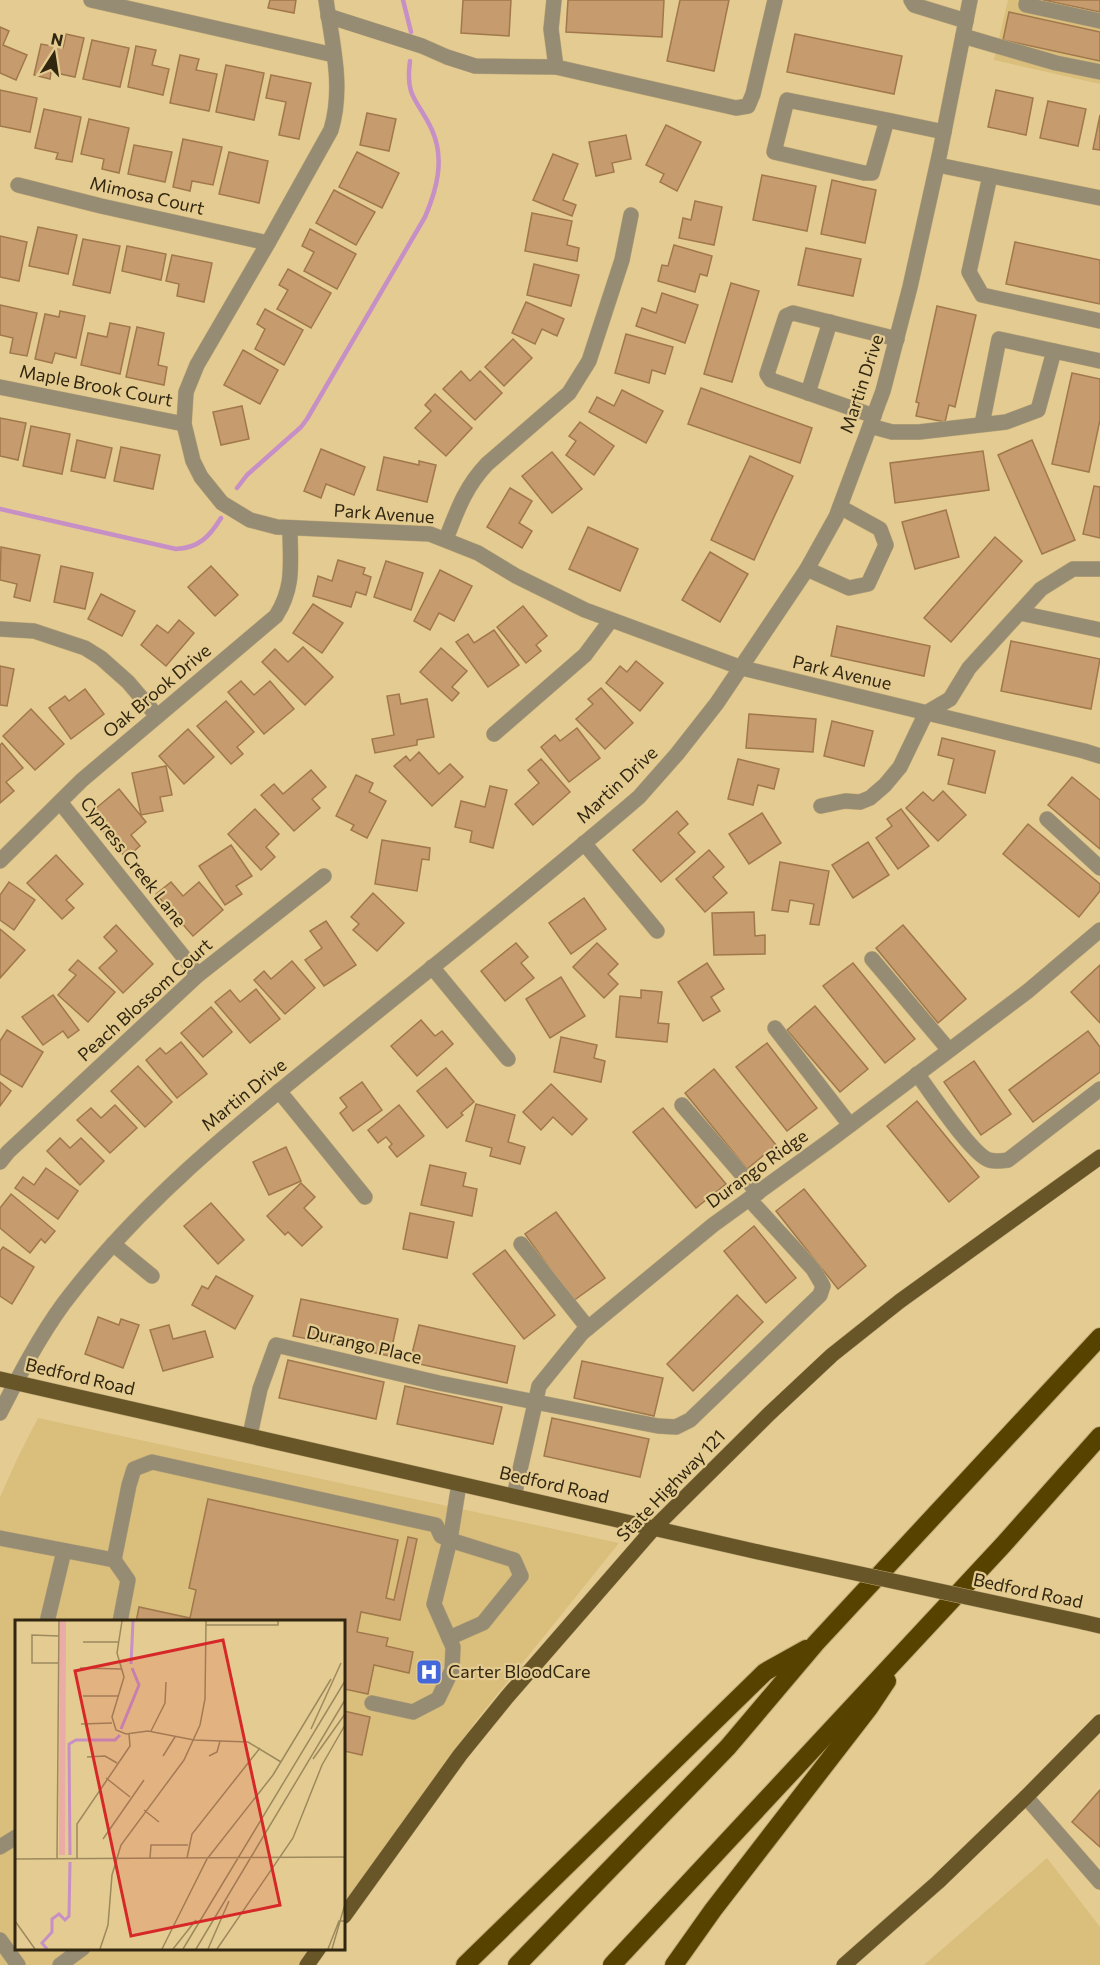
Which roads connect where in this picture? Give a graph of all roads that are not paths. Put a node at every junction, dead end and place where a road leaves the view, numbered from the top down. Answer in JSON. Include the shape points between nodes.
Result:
{"nodes":[{"id":1,"x":92,"y":0,"type":"edge"},
{"id":2,"x":326,"y":0,"type":"edge"},
{"id":3,"x":554,"y":0,"type":"edge"},
{"id":4,"x":775,"y":0,"type":"edge"},
{"id":5,"x":911,"y":0,"type":"edge"},
{"id":6,"x":970,"y":0,"type":"edge"},
{"id":7,"x":1027,"y":0,"type":"edge"},
{"id":8,"x":328,"y":16,"type":"junction"},
{"id":9,"x":1100,"y":21,"type":"edge"},
{"id":10,"x":965,"y":28,"type":"junction"},
{"id":11,"x":334,"y":55,"type":"junction"},
{"id":12,"x":556,"y":67,"type":"junction"},
{"id":13,"x":1100,"y":72,"type":"edge"},
{"id":14,"x":887,"y":120,"type":"junction"},
{"id":15,"x":944,"y":132,"type":"junction"},
{"id":16,"x":938,"y":165,"type":"junction"},
{"id":17,"x":990,"y":176,"type":"junction"},
{"id":18,"x":18,"y":185,"type":"dead end"},
{"id":19,"x":1100,"y":198,"type":"edge"},
{"id":20,"x":632,"y":216,"type":"dead end"},
{"id":21,"x":268,"y":243,"type":"junction"},
{"id":22,"x":1100,"y":321,"type":"edge"},
{"id":23,"x":830,"y":322,"type":"junction"},
{"id":24,"x":897,"y":339,"type":"junction"},
{"id":25,"x":1054,"y":351,"type":"junction"},
{"id":26,"x":1100,"y":361,"type":"edge"},
{"id":27,"x":0,"y":387,"type":"edge"},
{"id":28,"x":808,"y":393,"type":"junction"},
{"id":29,"x":872,"y":421,"type":"junction"},
{"id":30,"x":184,"y":424,"type":"junction"},
{"id":31,"x":982,"y":424,"type":"junction"},
{"id":32,"x":840,"y":507,"type":"junction"},
{"id":33,"x":290,"y":528,"type":"junction"},
{"id":34,"x":446,"y":539,"type":"junction"},
{"id":35,"x":807,"y":569,"type":"junction"},
{"id":36,"x":1100,"y":569,"type":"edge"},
{"id":37,"x":1020,"y":613,"type":"junction"},
{"id":38,"x":611,"y":620,"type":"junction"},
{"id":39,"x":0,"y":629,"type":"edge"},
{"id":40,"x":1100,"y":630,"type":"edge"},
{"id":41,"x":742,"y":668,"type":"junction"},
{"id":42,"x":926,"y":713,"type":"junction"},
{"id":43,"x":157,"y":717,"type":"junction"},
{"id":44,"x":494,"y":734,"type":"dead end"},
{"id":45,"x":1100,"y":756,"type":"edge"},
{"id":46,"x":60,"y":802,"type":"junction"},
{"id":47,"x":820,"y":806,"type":"dead end"},
{"id":48,"x":1047,"y":819,"type":"dead end"},
{"id":49,"x":584,"y":843,"type":"junction"},
{"id":50,"x":0,"y":861,"type":"edge"},
{"id":51,"x":1100,"y":868,"type":"edge"},
{"id":52,"x":324,"y":876,"type":"dead end"},
{"id":53,"x":657,"y":931,"type":"dead end"},
{"id":54,"x":1098,"y":937,"type":"edge"},
{"id":55,"x":872,"y":959,"type":"dead end"},
{"id":56,"x":432,"y":967,"type":"junction"},
{"id":57,"x":198,"y":975,"type":"junction"},
{"id":58,"x":775,"y":1028,"type":"dead end"},
{"id":59,"x":949,"y":1050,"type":"junction"},
{"id":60,"x":508,"y":1059,"type":"dead end"},
{"id":61,"x":917,"y":1074,"type":"junction"},
{"id":62,"x":1100,"y":1089,"type":"edge"},
{"id":63,"x":279,"y":1091,"type":"junction"},
{"id":64,"x":682,"y":1105,"type":"dead end"},
{"id":65,"x":850,"y":1125,"type":"junction"},
{"id":66,"x":1100,"y":1157,"type":"edge"},
{"id":67,"x":0,"y":1162,"type":"edge"},
{"id":68,"x":754,"y":1196,"type":"junction"},
{"id":69,"x":365,"y":1197,"type":"dead end"},
{"id":70,"x":113,"y":1244,"type":"junction"},
{"id":71,"x":521,"y":1244,"type":"dead end"},
{"id":72,"x":152,"y":1276,"type":"dead end"},
{"id":73,"x":588,"y":1328,"type":"junction"},
{"id":74,"x":1100,"y":1337,"type":"edge"},
{"id":75,"x":0,"y":1379,"type":"edge"},
{"id":76,"x":16,"y":1383,"type":"junction"},
{"id":77,"x":536,"y":1401,"type":"junction"},
{"id":78,"x":0,"y":1413,"type":"edge"},
{"id":79,"x":250,"y":1435,"type":"junction"},
{"id":80,"x":1100,"y":1436,"type":"edge"},
{"id":81,"x":459,"y":1484,"type":"junction"},
{"id":82,"x":514,"y":1496,"type":"junction"},
{"id":83,"x":654,"y":1528,"type":"junction"},
{"id":84,"x":0,"y":1538,"type":"edge"},
{"id":85,"x":450,"y":1540,"type":"junction"},
{"id":86,"x":64,"y":1551,"type":"junction"},
{"id":87,"x":114,"y":1560,"type":"junction"},
{"id":88,"x":47,"y":1620,"type":"edge"},
{"id":89,"x":120,"y":1620,"type":"edge"},
{"id":90,"x":1100,"y":1626,"type":"edge"},
{"id":91,"x":449,"y":1638,"type":"junction"},
{"id":92,"x":915,"y":1640,"type":"junction"},
{"id":93,"x":816,"y":1643,"type":"junction"},
{"id":94,"x":372,"y":1703,"type":"dead end"},
{"id":95,"x":1100,"y":1722,"type":"edge"},
{"id":96,"x":1026,"y":1797,"type":"junction"},
{"id":97,"x":15,"y":1838,"type":"edge"},
{"id":98,"x":0,"y":1847,"type":"edge"},
{"id":99,"x":1100,"y":1882,"type":"edge"},
{"id":100,"x":345,"y":1915,"type":"edge"},
{"id":101,"x":0,"y":1941,"type":"edge"},
{"id":102,"x":80,"y":1950,"type":"edge"},
{"id":103,"x":318,"y":1950,"type":"edge"},
{"id":104,"x":18,"y":1965,"type":"edge"},
{"id":105,"x":60,"y":1965,"type":"edge"},
{"id":106,"x":307,"y":1965,"type":"edge"},
{"id":107,"x":465,"y":1965,"type":"edge"},
{"id":108,"x":517,"y":1965,"type":"edge"},
{"id":109,"x":612,"y":1965,"type":"edge"},
{"id":110,"x":674,"y":1965,"type":"edge"},
{"id":111,"x":844,"y":1965,"type":"edge"}],
"edges":[{"from":1,"to":11,"type":"street"},
{"from":2,"to":8,"type":"street","name":"Park Avenue"},
{"from":3,"to":12,"type":"street","via":[[551,29]]},
{"from":4,"to":12,"type":"street","via":[[748,106],[736,108]]},
{"from":5,"to":10,"type":"street","via":[[914,5]]},
{"from":6,"to":10,"type":"street","name":"Martin Drive"},
{"from":7,"to":9,"type":"street","via":[[1026,5]]},
{"from":8,"to":11,"type":"street","name":"Park Avenue"},
{"from":8,"to":12,"type":"street","via":[[475,66]]},
{"from":10,"to":13,"type":"street","via":[[1056,63]]},
{"from":10,"to":15,"type":"street","name":"Martin Drive"},
{"from":11,"to":21,"type":"street","name":"Park Avenue","via":[[337,103],[331,130]]},
{"from":14,"to":14,"type":"street","via":[[872,172],[864,174],[774,152],[787,100]]},
{"from":14,"to":15,"type":"street"},
{"from":15,"to":16,"type":"street","name":"Martin Drive"},
{"from":16,"to":17,"type":"street"},
{"from":16,"to":24,"type":"street","name":"Martin Drive"},
{"from":17,"to":19,"type":"street"},
{"from":17,"to":22,"type":"street","via":[[969,272],[982,295]]},
{"from":18,"to":21,"type":"street","name":"Mimosa Court"},
{"from":20,"to":34,"type":"street","via":[[589,361],[569,393],[476,475]]},
{"from":21,"to":30,"type":"street","name":"Park Avenue","via":[[194,371],[186,392]]},
{"from":23,"to":24,"type":"street"},
{"from":23,"to":28,"type":"street"},
{"from":23,"to":28,"type":"street","via":[[792,313],[786,316],[767,374],[771,380]]},
{"from":24,"to":29,"type":"street","name":"Martin Drive"},
{"from":25,"to":26,"type":"street"},
{"from":25,"to":31,"type":"street","via":[[1038,410],[1006,422]]},
{"from":25,"to":31,"type":"street","via":[[999,339]]},
{"from":27,"to":30,"type":"street","name":"Maple Brook Court"},
{"from":28,"to":29,"type":"street"},
{"from":29,"to":31,"type":"street","via":[[892,432]]},
{"from":29,"to":32,"type":"street","name":"Martin Drive"},
{"from":30,"to":33,"type":"street","name":"Park Avenue","via":[[193,461],[222,503],[250,520]]},
{"from":32,"to":35,"type":"street","name":"Martin Drive"},
{"from":32,"to":35,"type":"street","via":[[880,529],[886,546],[868,584],[849,588]]},
{"from":33,"to":34,"type":"street","name":"Park Avenue","via":[[415,532]]},
{"from":33,"to":43,"type":"street","name":"Oak Brook Drive","via":[[290,587],[276,616]]},
{"from":34,"to":38,"type":"street","name":"Park Avenue"},
{"from":35,"to":41,"type":"street","name":"Martin Drive"},
{"from":36,"to":37,"type":"street","via":[[1073,569],[1041,589]]},
{"from":37,"to":40,"type":"street"},
{"from":37,"to":42,"type":"street","via":[[969,668],[950,699]]},
{"from":38,"to":41,"type":"street","name":"Park Avenue"},
{"from":38,"to":44,"type":"street","via":[[585,655]]},
{"from":39,"to":43,"type":"street","via":[[34,631],[84,648],[128,682]]},
{"from":41,"to":42,"type":"street","name":"Park Avenue"},
{"from":41,"to":49,"type":"street","name":"Martin Drive","via":[[659,776]]},
{"from":42,"to":45,"type":"street","name":"Park Avenue"},
{"from":42,"to":47,"type":"street","via":[[900,767],[885,786],[860,802]]},
{"from":43,"to":46,"type":"street","name":"Oak Brook Drive"},
{"from":46,"to":50,"type":"street","name":"Oak Brook Drive"},
{"from":46,"to":57,"type":"street","name":"Cypress Creek Lane"},
{"from":48,"to":51,"type":"street"},
{"from":49,"to":53,"type":"street"},
{"from":49,"to":56,"type":"street","name":"Martin Drive"},
{"from":52,"to":57,"type":"street","name":"Peach Blossom Court"},
{"from":54,"to":59,"type":"street","name":"Durango Ridge"},
{"from":55,"to":59,"type":"street"},
{"from":56,"to":60,"type":"street"},
{"from":56,"to":63,"type":"street","name":"Martin Drive"},
{"from":57,"to":67,"type":"street","name":"Peach Blossom Court"},
{"from":58,"to":65,"type":"street"},
{"from":59,"to":61,"type":"street","name":"Durango Ridge"},
{"from":61,"to":62,"type":"street","via":[[975,1150],[998,1162],[1008,1160]]},
{"from":61,"to":65,"type":"street","name":"Durango Ridge"},
{"from":63,"to":69,"type":"street"},
{"from":63,"to":70,"type":"street","name":"Martin Drive","via":[[198,1158]]},
{"from":64,"to":68,"type":"street"},
{"from":65,"to":68,"type":"street","name":"Durango Ridge"},
{"from":66,"to":83,"type":"main road","name":"State Highway 121","via":[[900,1301],[832,1355]]},
{"from":68,"to":73,"type":"street","name":"Durango Ridge"},
{"from":68,"to":77,"type":"street","via":[[823,1286],[820,1295],[690,1420],[676,1427],[658,1426]]},
{"from":70,"to":72,"type":"street"},
{"from":70,"to":76,"type":"street","name":"Martin Drive","via":[[64,1304]]},
{"from":71,"to":73,"type":"street"},
{"from":73,"to":77,"type":"street","name":"Durango Ridge","via":[[539,1386]]},
{"from":74,"to":93,"type":"highway"},
{"from":75,"to":76,"type":"main road","name":"Bedford Road"},
{"from":76,"to":78,"type":"street","name":"Martin Drive"},
{"from":76,"to":79,"type":"main road","name":"Bedford Road"},
{"from":77,"to":79,"type":"street","name":"Durango Place","via":[[276,1345],[260,1389]]},
{"from":77,"to":82,"type":"street","name":"Durango Ridge"},
{"from":79,"to":81,"type":"main road","name":"Bedford Road"},
{"from":80,"to":92,"type":"highway"},
{"from":81,"to":82,"type":"main road","name":"Bedford Road"},
{"from":81,"to":85,"type":"street"},
{"from":82,"to":83,"type":"main road","name":"Bedford Road"},
{"from":83,"to":90,"type":"main road","name":"Bedford Road","bridge":true},
{"from":83,"to":100,"type":"main road","name":"State Highway 121","via":[[460,1755]]},
{"from":84,"to":86,"type":"street"},
{"from":85,"to":87,"type":"street","via":[[441,1536],[436,1525],[152,1462],[134,1469]]},
{"from":85,"to":91,"type":"street","via":[[435,1604]]},
{"from":85,"to":91,"type":"street","via":[[514,1560],[521,1576],[483,1623]]},
{"from":86,"to":87,"type":"street"},
{"from":86,"to":88,"type":"street"},
{"from":87,"to":89,"type":"street","via":[[128,1580]]},
{"from":91,"to":94,"type":"street","via":[[453,1647],[452,1670],[438,1699],[413,1712]]},
{"from":92,"to":109,"type":"highway"},
{"from":92,"to":110,"type":"highway","via":[[869,1708]]},
{"from":93,"to":107,"type":"highway","via":[[765,1672]]},
{"from":93,"to":108,"type":"highway","via":[[728,1747]]},
{"from":95,"to":96,"type":"main road"},
{"from":96,"to":99,"type":"street"},
{"from":96,"to":111,"type":"main road"},
{"from":97,"to":98,"type":"street"},
{"from":101,"to":104,"type":"street"},
{"from":102,"to":105,"type":"street"},
{"from":103,"to":106,"type":"main road"}]}
